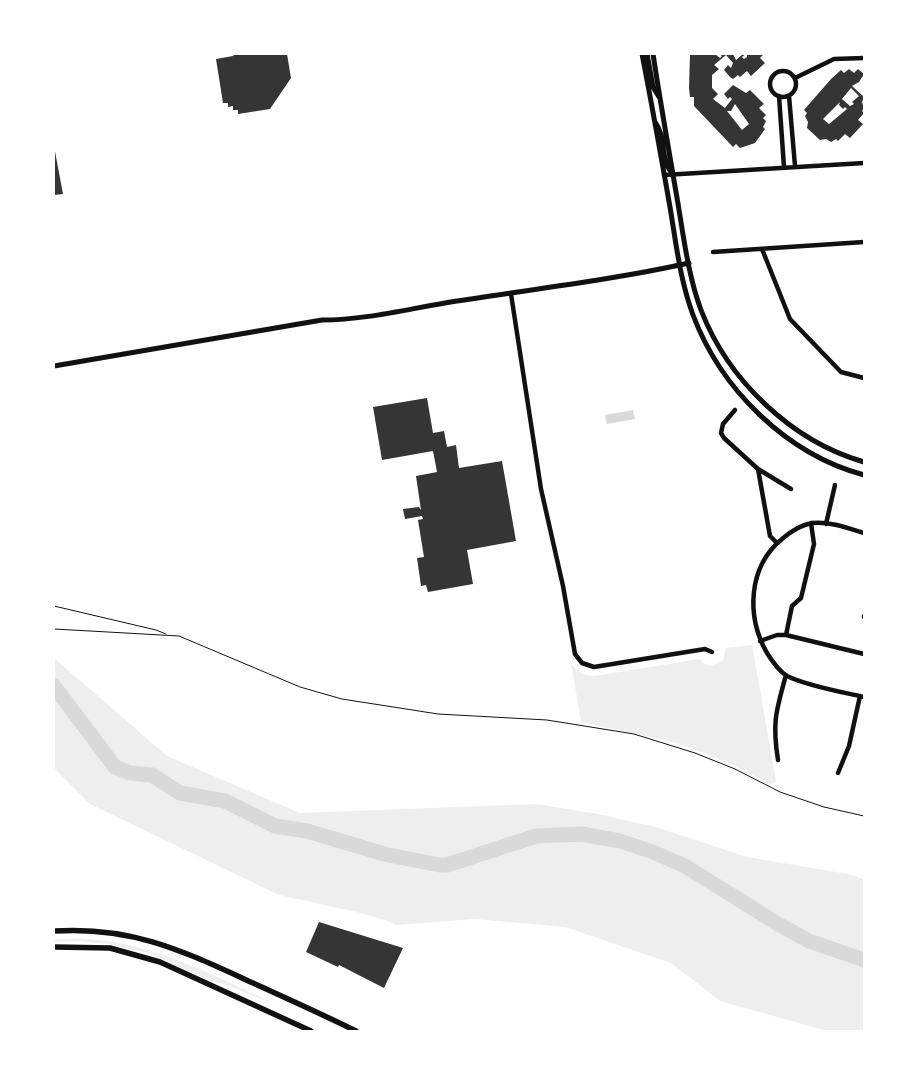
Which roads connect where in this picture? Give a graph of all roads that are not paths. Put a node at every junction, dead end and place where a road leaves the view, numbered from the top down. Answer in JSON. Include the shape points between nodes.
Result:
{"nodes":[{"id":1,"x":642,"y":54,"type":"edge"},
{"id":2,"x":647,"y":54,"type":"edge"},
{"id":3,"x":653,"y":54,"type":"edge"},
{"id":4,"x":864,"y":58,"type":"edge"},
{"id":5,"x":795,"y":78,"type":"junction"},
{"id":6,"x":779,"y":96,"type":"junction"},
{"id":7,"x":789,"y":96,"type":"junction"},
{"id":8,"x":659,"y":97,"type":"junction"},
{"id":9,"x":654,"y":121,"type":"junction"},
{"id":10,"x":864,"y":162,"type":"edge"},
{"id":11,"x":795,"y":166,"type":"junction"},
{"id":12,"x":784,"y":167,"type":"junction"},
{"id":13,"x":673,"y":174,"type":"junction"},
{"id":14,"x":664,"y":175,"type":"junction"},
{"id":15,"x":864,"y":242,"type":"edge"},
{"id":16,"x":762,"y":249,"type":"junction"},
{"id":17,"x":713,"y":252,"type":"dead end"},
{"id":18,"x":689,"y":263,"type":"junction"},
{"id":19,"x":679,"y":265,"type":"junction"},
{"id":20,"x":511,"y":294,"type":"junction"},
{"id":21,"x":54,"y":366,"type":"edge"},
{"id":22,"x":864,"y":378,"type":"edge"},
{"id":23,"x":735,"y":410,"type":"dead end"},
{"id":24,"x":864,"y":462,"type":"edge"},
{"id":25,"x":758,"y":469,"type":"junction"},
{"id":26,"x":864,"y":475,"type":"edge"},
{"id":27,"x":834,"y":485,"type":"dead end"},
{"id":28,"x":791,"y":489,"type":"dead end"},
{"id":29,"x":811,"y":523,"type":"junction"},
{"id":30,"x":826,"y":524,"type":"junction"},
{"id":31,"x":864,"y":533,"type":"edge"},
{"id":32,"x":777,"y":543,"type":"junction"},
{"id":33,"x":786,"y":635,"type":"junction"},
{"id":34,"x":760,"y":641,"type":"junction"},
{"id":35,"x":712,"y":652,"type":"dead end"},
{"id":36,"x":864,"y":654,"type":"edge"},
{"id":37,"x":786,"y":675,"type":"junction"},
{"id":38,"x":862,"y":697,"type":"edge"},
{"id":39,"x":778,"y":760,"type":"dead end"},
{"id":40,"x":838,"y":773,"type":"dead end"},
{"id":41,"x":54,"y":931,"type":"edge"},
{"id":42,"x":54,"y":947,"type":"edge"},
{"id":43,"x":311,"y":1031,"type":"edge"},
{"id":44,"x":356,"y":1031,"type":"edge"}],
"edges":[{"from":1,"to":9,"type":"street"},
{"from":2,"to":8,"type":"street","via":[[653,87]]},
{"from":3,"to":8,"type":"street"},
{"from":4,"to":5,"type":"street","via":[[834,59]]},
{"from":5,"to":6,"type":"street","via":[[786,72],[775,74],[770,84]]},
{"from":5,"to":7,"type":"street","via":[[795,88]]},
{"from":6,"to":7,"type":"street"},
{"from":6,"to":12,"type":"street"},
{"from":7,"to":11,"type":"street"},
{"from":8,"to":13,"type":"street"},
{"from":9,"to":13,"type":"street","via":[[660,128],[667,168]]},
{"from":9,"to":14,"type":"street"},
{"from":10,"to":11,"type":"street"},
{"from":11,"to":12,"type":"street"},
{"from":12,"to":13,"type":"street"},
{"from":13,"to":14,"type":"street"},
{"from":13,"to":18,"type":"street"},
{"from":14,"to":19,"type":"street"},
{"from":15,"to":16,"type":"street"},
{"from":16,"to":17,"type":"street"},
{"from":16,"to":22,"type":"street","via":[[790,319],[841,372]]},
{"from":18,"to":19,"type":"street"},
{"from":18,"to":24,"type":"street","via":[[702,311],[716,342],[742,380],[793,427],[834,451]]},
{"from":19,"to":20,"type":"street"},
{"from":19,"to":26,"type":"street","via":[[698,327],[738,392],[800,446]]},
{"from":20,"to":21,"type":"street","via":[[349,320],[322,320]]},
{"from":20,"to":35,"type":"street","via":[[541,489],[575,654],[582,663],[594,667],[705,649]]},
{"from":23,"to":25,"type":"street","via":[[723,424],[721,433]]},
{"from":25,"to":28,"type":"street"},
{"from":25,"to":32,"type":"street","via":[[770,536]]},
{"from":27,"to":30,"type":"street"},
{"from":29,"to":30,"type":"street"},
{"from":29,"to":32,"type":"street","via":[[791,531]]},
{"from":29,"to":33,"type":"street","via":[[814,544],[801,598],[792,606]]},
{"from":30,"to":31,"type":"street"},
{"from":32,"to":34,"type":"street","via":[[762,563],[753,592],[753,615]]},
{"from":33,"to":34,"type":"street"},
{"from":33,"to":36,"type":"street"},
{"from":34,"to":37,"type":"street","via":[[772,661]]},
{"from":37,"to":38,"type":"street"},
{"from":37,"to":39,"type":"street","via":[[775,717]]},
{"from":38,"to":40,"type":"street"},
{"from":41,"to":44,"type":"main road","via":[[112,932],[167,945]]},
{"from":42,"to":43,"type":"main road","via":[[110,948],[160,962]]}]}
